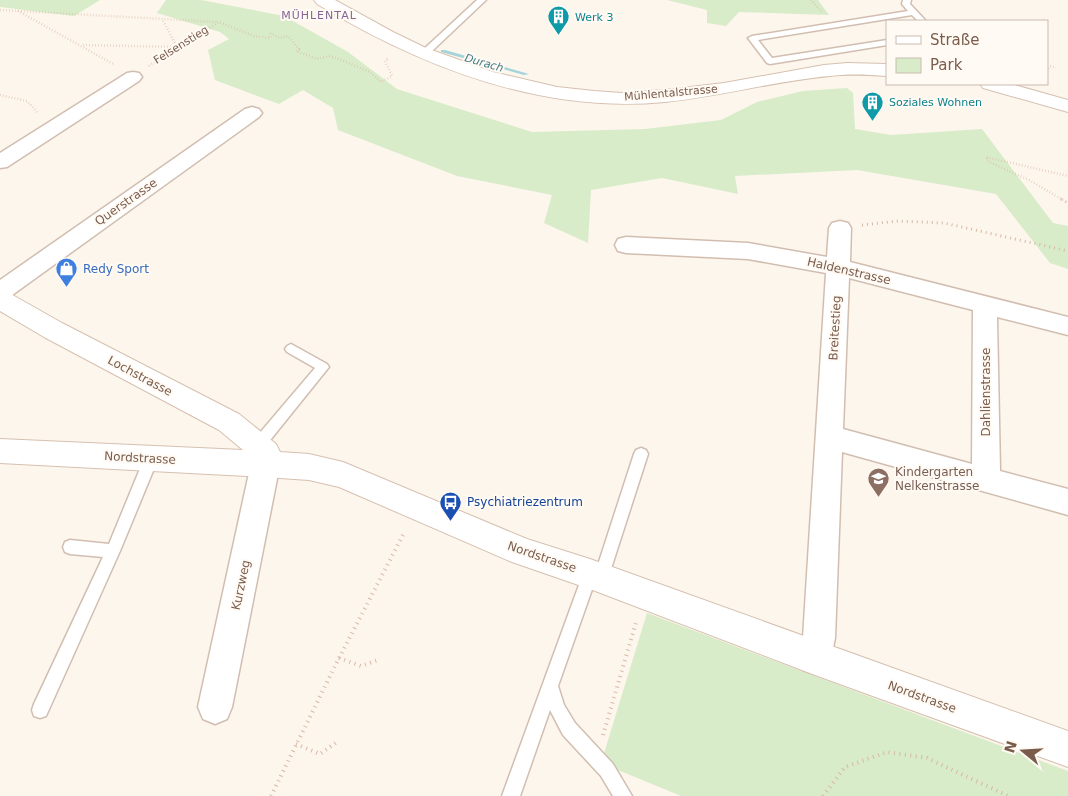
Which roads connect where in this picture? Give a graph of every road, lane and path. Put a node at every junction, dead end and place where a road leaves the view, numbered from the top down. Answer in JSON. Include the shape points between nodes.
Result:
{"nodes":[{"id":1,"x":323,"y":0,"type":"edge"},
{"id":2,"x":482,"y":0,"type":"edge"},
{"id":3,"x":907,"y":0,"type":"edge"},
{"id":4,"x":0,"y":10,"type":"edge"},
{"id":5,"x":18,"y":11,"type":"junction"},
{"id":6,"x":913,"y":14,"type":"junction"},
{"id":7,"x":162,"y":19,"type":"junction"},
{"id":8,"x":921,"y":20,"type":"edge"},
{"id":9,"x":219,"y":22,"type":"junction"},
{"id":10,"x":886,"y":42,"type":"edge"},
{"id":11,"x":82,"y":44,"type":"junction"},
{"id":12,"x":177,"y":47,"type":"junction"},
{"id":13,"x":418,"y":52,"type":"junction"},
{"id":14,"x":770,"y":61,"type":"junction"},
{"id":15,"x":1056,"y":68,"type":"dead end"},
{"id":16,"x":1048,"y":69,"type":"edge"},
{"id":17,"x":886,"y":70,"type":"edge"},
{"id":18,"x":133,"y":77,"type":"junction"},
{"id":19,"x":780,"y":77,"type":"junction"},
{"id":20,"x":985,"y":86,"type":"edge"},
{"id":21,"x":0,"y":95,"type":"edge"},
{"id":22,"x":1068,"y":106,"type":"edge"},
{"id":23,"x":252,"y":113,"type":"dead end"},
{"id":24,"x":62,"y":123,"type":"junction"},
{"id":25,"x":0,"y":162,"type":"edge"},
{"id":26,"x":1068,"y":176,"type":"edge"},
{"id":27,"x":1068,"y":203,"type":"edge"},
{"id":28,"x":840,"y":228,"type":"joint"},
{"id":29,"x":626,"y":245,"type":"dead end"},
{"id":30,"x":1068,"y":251,"type":"edge"},
{"id":31,"x":838,"y":267,"type":"junction"},
{"id":32,"x":0,"y":292,"type":"edge"},
{"id":33,"x":0,"y":299,"type":"edge"},
{"id":34,"x":985,"y":304,"type":"junction"},
{"id":35,"x":1068,"y":326,"type":"edge"},
{"id":36,"x":291,"y":349,"type":"dead end"},
{"id":37,"x":829,"y":437,"type":"junction"},
{"id":38,"x":0,"y":451,"type":"edge"},
{"id":39,"x":262,"y":454,"type":"junction"},
{"id":40,"x":641,"y":454,"type":"dead end"},
{"id":41,"x":151,"y":459,"type":"junction"},
{"id":42,"x":986,"y":479,"type":"junction"},
{"id":43,"x":1068,"y":502,"type":"edge"},
{"id":44,"x":404,"y":533,"type":"dead end"},
{"id":45,"x":70,"y":547,"type":"dead end"},
{"id":46,"x":113,"y":551,"type":"junction"},
{"id":47,"x":595,"y":576,"type":"junction"},
{"id":48,"x":644,"y":594,"type":"junction"},
{"id":49,"x":339,"y":658,"type":"junction"},
{"id":50,"x":815,"y":658,"type":"junction"},
{"id":51,"x":378,"y":660,"type":"dead end"},
{"id":52,"x":550,"y":685,"type":"junction"},
{"id":53,"x":215,"y":707,"type":"dead end"},
{"id":54,"x":40,"y":710,"type":"dead end"},
{"id":55,"x":337,"y":742,"type":"dead end"},
{"id":56,"x":296,"y":744,"type":"junction"},
{"id":57,"x":1068,"y":749,"type":"edge"},
{"id":58,"x":595,"y":758,"type":"junction"},
{"id":59,"x":271,"y":796,"type":"edge"},
{"id":60,"x":510,"y":796,"type":"edge"},
{"id":61,"x":623,"y":796,"type":"edge"},
{"id":62,"x":823,"y":796,"type":"edge"},
{"id":63,"x":1008,"y":796,"type":"edge"}],
"edges":[{"from":1,"to":13,"type":"street","name":"Mühlentalstrasse","via":[[372,31]]},
{"from":2,"to":13,"type":"lane","via":[[428,50]]},
{"from":3,"to":6,"type":"lane"},
{"from":4,"to":5,"type":"path"},
{"from":5,"to":7,"type":"path"},
{"from":5,"to":11,"type":"path"},
{"from":6,"to":8,"type":"lane"},
{"from":6,"to":14,"type":"lane","via":[[752,38]]},
{"from":7,"to":9,"type":"path"},
{"from":7,"to":12,"type":"path"},
{"from":9,"to":12,"type":"path","name":"Felsenstieg"},
{"from":9,"to":13,"type":"path","name":"Felsenstieg","via":[[254,36],[270,38],[270,33],[278,38],[288,36],[299,49],[296,51],[317,59],[330,56],[341,60],[370,72],[380,82],[392,76],[385,61],[389,58],[404,65]]},
{"from":10,"to":14,"type":"lane"},
{"from":11,"to":12,"type":"path"},
{"from":11,"to":18,"type":"path"},
{"from":12,"to":18,"type":"path","name":"Felsenstieg"},
{"from":13,"to":19,"type":"street","name":"Mühlentalstrasse","via":[[506,82],[595,97],[643,98],[709,91]]},
{"from":14,"to":19,"type":"lane"},
{"from":15,"to":16,"type":"path","via":[[1050,66]]},
{"from":17,"to":19,"type":"street","name":"Mühlentalstrasse","via":[[842,69]]},
{"from":18,"to":24,"type":"street"},
{"from":20,"to":22,"type":"street","via":[[1039,102]]},
{"from":21,"to":24,"type":"path","via":[[27,101],[39,113]]},
{"from":23,"to":32,"type":"street","name":"Querstrasse"},
{"from":24,"to":25,"type":"street"},
{"from":26,"to":27,"type":"path","via":[[986,157],[989,162]]},
{"from":28,"to":30,"type":"path","via":[[898,221],[944,223]]},
{"from":28,"to":31,"type":"street","name":"Breitestieg"},
{"from":29,"to":31,"type":"street","name":"Haldenstrasse","via":[[748,251]]},
{"from":31,"to":34,"type":"street","name":"Haldenstrasse"},
{"from":31,"to":37,"type":"street","name":"Breitestieg"},
{"from":33,"to":39,"type":"street","name":"Lochstrasse","via":[[229,422]]},
{"from":34,"to":35,"type":"street","name":"Haldenstrasse"},
{"from":34,"to":42,"type":"street","name":"Dahlienstrasse"},
{"from":36,"to":39,"type":"lane","via":[[323,367]]},
{"from":37,"to":42,"type":"street"},
{"from":37,"to":50,"type":"street","name":"Breitestieg","via":[[819,638]]},
{"from":38,"to":41,"type":"street","name":"Nordstrasse"},
{"from":39,"to":41,"type":"street","name":"Nordstrasse"},
{"from":39,"to":47,"type":"street","name":"Nordstrasse","via":[[344,475],[523,552]]},
{"from":39,"to":53,"type":"street","name":"Kurzweg","via":[[263,479]]},
{"from":40,"to":47,"type":"lane"},
{"from":41,"to":46,"type":"lane"},
{"from":42,"to":43,"type":"street"},
{"from":44,"to":49,"type":"path"},
{"from":45,"to":46,"type":"lane"},
{"from":46,"to":54,"type":"lane"},
{"from":47,"to":48,"type":"street","name":"Nordstrasse"},
{"from":47,"to":52,"type":"lane"},
{"from":48,"to":50,"type":"street","name":"Nordstrasse"},
{"from":48,"to":58,"type":"path"},
{"from":49,"to":51,"type":"path","via":[[361,666]]},
{"from":49,"to":56,"type":"path"},
{"from":50,"to":57,"type":"street","name":"Nordstrasse"},
{"from":52,"to":58,"type":"lane","via":[[557,708],[569,729]]},
{"from":52,"to":60,"type":"lane"},
{"from":55,"to":56,"type":"path","via":[[320,754]]},
{"from":56,"to":59,"type":"path"},
{"from":58,"to":61,"type":"lane","via":[[607,770]]},
{"from":62,"to":63,"type":"path","via":[[845,767],[887,752],[927,758]]}]}
